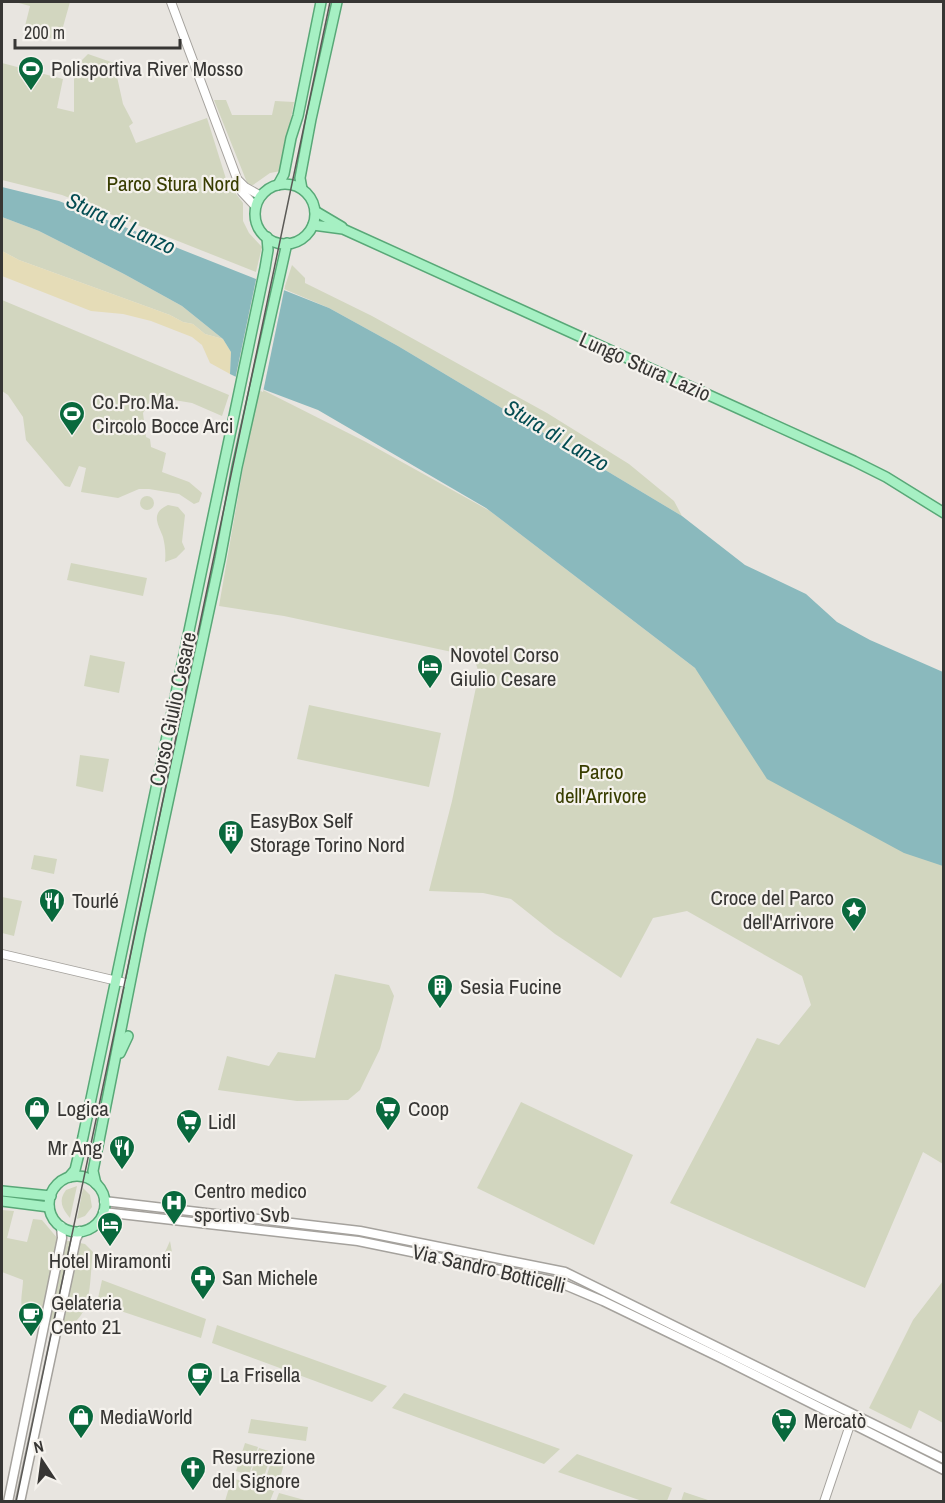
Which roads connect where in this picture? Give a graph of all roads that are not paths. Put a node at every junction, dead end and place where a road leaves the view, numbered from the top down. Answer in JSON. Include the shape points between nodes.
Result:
{"nodes":[{"id":1,"x":171,"y":2,"type":"edge"},
{"id":2,"x":321,"y":2,"type":"edge"},
{"id":3,"x":337,"y":2,"type":"edge"},
{"id":4,"x":235,"y":177,"type":"junction"},
{"id":5,"x":278,"y":185,"type":"junction"},
{"id":6,"x":302,"y":189,"type":"junction"},
{"id":7,"x":261,"y":196,"type":"junction"},
{"id":8,"x":256,"y":207,"type":"junction"},
{"id":9,"x":315,"y":211,"type":"junction"},
{"id":10,"x":313,"y":225,"type":"junction"},
{"id":11,"x":343,"y":229,"type":"junction"},
{"id":12,"x":267,"y":237,"type":"junction"},
{"id":13,"x":288,"y":243,"type":"junction"},
{"id":14,"x":944,"y":513,"type":"edge"},
{"id":15,"x":2,"y":954,"type":"edge"},
{"id":16,"x":115,"y":982,"type":"junction"},
{"id":17,"x":130,"y":984,"type":"junction"},
{"id":18,"x":128,"y":1036,"type":"dead end"},
{"id":19,"x":115,"y":1060,"type":"junction"},
{"id":20,"x":69,"y":1178,"type":"junction"},
{"id":21,"x":96,"y":1184,"type":"junction"},
{"id":22,"x":2,"y":1191,"type":"edge"},
{"id":23,"x":51,"y":1196,"type":"junction"},
{"id":24,"x":2,"y":1201,"type":"edge"},
{"id":25,"x":104,"y":1201,"type":"junction"},
{"id":26,"x":49,"y":1207,"type":"junction"},
{"id":27,"x":103,"y":1212,"type":"junction"},
{"id":28,"x":61,"y":1226,"type":"junction"},
{"id":29,"x":80,"y":1231,"type":"junction"},
{"id":30,"x":852,"y":1419,"type":"junction"},
{"id":31,"x":944,"y":1459,"type":"edge"},
{"id":32,"x":944,"y":1470,"type":"edge"},
{"id":33,"x":8,"y":1502,"type":"edge"},
{"id":34,"x":20,"y":1502,"type":"edge"},
{"id":35,"x":824,"y":1502,"type":"edge"}],
"edges":[{"from":1,"to":4,"type":"street"},
{"from":2,"to":5,"type":"main road","via":[[298,116]]},
{"from":3,"to":6,"type":"main road","via":[[311,119],[300,178]]},
{"from":4,"to":7,"type":"street"},
{"from":4,"to":8,"type":"street"},
{"from":5,"to":6,"type":"main road"},
{"from":5,"to":7,"type":"main road"},
{"from":6,"to":9,"type":"main road","via":[[311,197]]},
{"from":7,"to":8,"type":"main road"},
{"from":8,"to":12,"type":"main road","via":[[257,224]]},
{"from":9,"to":10,"type":"main road"},
{"from":9,"to":11,"type":"main road","name":"Lungo Stura Lazio"},
{"from":10,"to":11,"type":"main road","name":"Lungo Stura Lazio"},
{"from":10,"to":13,"type":"main road","via":[[303,238]]},
{"from":11,"to":14,"type":"main road","name":"Lungo Stura Lazio","via":[[854,461]]},
{"from":12,"to":13,"type":"main road"},
{"from":12,"to":16,"type":"main road","name":"Corso Giulio Cesare","via":[[265,268]]},
{"from":13,"to":17,"type":"main road","name":"Corso Giulio Cesare"},
{"from":15,"to":16,"type":"street"},
{"from":16,"to":17,"type":"street"},
{"from":16,"to":20,"type":"main road","name":"Corso Giulio Cesare","via":[[75,1170]]},
{"from":17,"to":19,"type":"main road","name":"Corso Giulio Cesare"},
{"from":18,"to":19,"type":"main road"},
{"from":19,"to":21,"type":"main road","name":"Corso Giulio Cesare","via":[[93,1171]]},
{"from":20,"to":21,"type":"main road","via":[[82,1176]]},
{"from":20,"to":23,"type":"main road","via":[[57,1185]]},
{"from":21,"to":25,"type":"main road"},
{"from":22,"to":23,"type":"main road"},
{"from":23,"to":26,"type":"main road"},
{"from":24,"to":26,"type":"main road"},
{"from":25,"to":27,"type":"main road"},
{"from":25,"to":30,"type":"main road","name":"Via Sandro Botticelli","via":[[360,1231],[566,1272]]},
{"from":26,"to":28,"type":"main road","via":[[53,1219]]},
{"from":27,"to":29,"type":"main road","via":[[94,1225]]},
{"from":27,"to":30,"type":"main road","name":"Via Sandro Botticelli","via":[[358,1241],[558,1282]]},
{"from":28,"to":29,"type":"main road"},
{"from":28,"to":33,"type":"main road","via":[[62,1238]]},
{"from":29,"to":34,"type":"main road"},
{"from":30,"to":31,"type":"main road","name":"Via Sandro Botticelli"},
{"from":30,"to":32,"type":"main road","name":"Via Sandro Botticelli"},
{"from":30,"to":35,"type":"street"}]}
